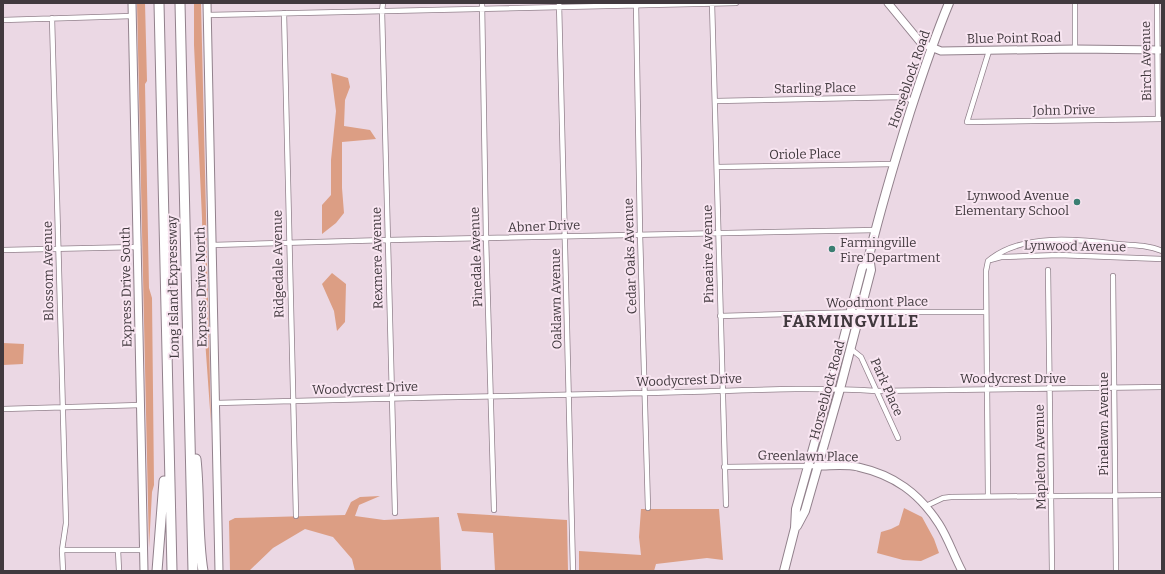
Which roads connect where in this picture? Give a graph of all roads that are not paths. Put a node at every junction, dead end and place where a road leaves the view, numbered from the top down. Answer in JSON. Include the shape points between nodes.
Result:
{"nodes":[{"id":1,"x":132,"y":3,"type":"edge"},
{"id":2,"x":158,"y":3,"type":"edge"},
{"id":3,"x":180,"y":3,"type":"edge"},
{"id":4,"x":207,"y":3,"type":"edge"},
{"id":5,"x":383,"y":3,"type":"edge"},
{"id":6,"x":482,"y":3,"type":"edge"},
{"id":7,"x":712,"y":3,"type":"edge"},
{"id":8,"x":736,"y":3,"type":"edge"},
{"id":9,"x":888,"y":3,"type":"edge"},
{"id":10,"x":949,"y":3,"type":"edge"},
{"id":11,"x":1075,"y":3,"type":"edge"},
{"id":12,"x":1157,"y":3,"type":"edge"},
{"id":13,"x":636,"y":4,"type":"edge"},
{"id":14,"x":560,"y":5,"type":"edge"},
{"id":15,"x":482,"y":9,"type":"junction"},
{"id":16,"x":382,"y":11,"type":"junction"},
{"id":17,"x":284,"y":13,"type":"junction"},
{"id":18,"x":207,"y":15,"type":"junction"},
{"id":19,"x":132,"y":16,"type":"junction"},
{"id":20,"x":52,"y":18,"type":"junction"},
{"id":21,"x":3,"y":20,"type":"edge"},
{"id":22,"x":931,"y":48,"type":"junction"},
{"id":23,"x":1075,"y":49,"type":"junction"},
{"id":24,"x":1159,"y":50,"type":"edge"},
{"id":25,"x":989,"y":51,"type":"junction"},
{"id":26,"x":716,"y":101,"type":"junction"},
{"id":27,"x":913,"y":101,"type":"junction"},
{"id":28,"x":1160,"y":119,"type":"edge"},
{"id":29,"x":894,"y":164,"type":"junction"},
{"id":30,"x":717,"y":167,"type":"junction"},
{"id":31,"x":876,"y":230,"type":"junction"},
{"id":32,"x":718,"y":233,"type":"junction"},
{"id":33,"x":640,"y":234,"type":"junction"},
{"id":34,"x":565,"y":236,"type":"junction"},
{"id":35,"x":486,"y":238,"type":"junction"},
{"id":36,"x":388,"y":240,"type":"junction"},
{"id":37,"x":288,"y":243,"type":"junction"},
{"id":38,"x":212,"y":245,"type":"junction"},
{"id":39,"x":138,"y":248,"type":"junction"},
{"id":40,"x":59,"y":249,"type":"junction"},
{"id":41,"x":3,"y":250,"type":"edge"},
{"id":42,"x":1162,"y":251,"type":"edge"},
{"id":43,"x":869,"y":256,"type":"junction"},
{"id":44,"x":1162,"y":259,"type":"edge"},
{"id":45,"x":988,"y":261,"type":"junction"},
{"id":46,"x":1048,"y":270,"type":"dead end"},
{"id":47,"x":1113,"y":276,"type":"dead end"},
{"id":48,"x":850,"y":312,"type":"junction"},
{"id":49,"x":861,"y":312,"type":"junction"},
{"id":50,"x":986,"y":312,"type":"junction"},
{"id":51,"x":720,"y":316,"type":"junction"},
{"id":52,"x":851,"y":348,"type":"junction"},
{"id":53,"x":1115,"y":387,"type":"junction"},
{"id":54,"x":1162,"y":387,"type":"edge"},
{"id":55,"x":840,"y":388,"type":"junction"},
{"id":56,"x":830,"y":389,"type":"junction"},
{"id":57,"x":987,"y":389,"type":"junction"},
{"id":58,"x":1050,"y":389,"type":"junction"},
{"id":59,"x":722,"y":390,"type":"junction"},
{"id":60,"x":876,"y":391,"type":"junction"},
{"id":61,"x":646,"y":393,"type":"junction"},
{"id":62,"x":569,"y":394,"type":"junction"},
{"id":63,"x":491,"y":396,"type":"junction"},
{"id":64,"x":189,"y":397,"type":"junction"},
{"id":65,"x":391,"y":398,"type":"junction"},
{"id":66,"x":292,"y":401,"type":"junction"},
{"id":67,"x":216,"y":403,"type":"junction"},
{"id":68,"x":141,"y":405,"type":"junction"},
{"id":69,"x":62,"y":407,"type":"junction"},
{"id":70,"x":3,"y":409,"type":"edge"},
{"id":71,"x":168,"y":416,"type":"junction"},
{"id":72,"x":898,"y":438,"type":"dead end"},
{"id":73,"x":809,"y":466,"type":"junction"},
{"id":74,"x":818,"y":466,"type":"junction"},
{"id":75,"x":724,"y":467,"type":"junction"},
{"id":76,"x":1115,"y":495,"type":"junction"},
{"id":77,"x":1162,"y":495,"type":"edge"},
{"id":78,"x":988,"y":496,"type":"junction"},
{"id":79,"x":1052,"y":496,"type":"junction"},
{"id":80,"x":726,"y":505,"type":"dead end"},
{"id":81,"x":926,"y":506,"type":"junction"},
{"id":82,"x":648,"y":508,"type":"dead end"},
{"id":83,"x":494,"y":510,"type":"dead end"},
{"id":84,"x":395,"y":513,"type":"dead end"},
{"id":85,"x":296,"y":516,"type":"dead end"},
{"id":86,"x":795,"y":528,"type":"junction"},
{"id":87,"x":62,"y":550,"type":"junction"},
{"id":88,"x":118,"y":550,"type":"junction"},
{"id":89,"x":144,"y":550,"type":"junction"},
{"id":90,"x":63,"y":571,"type":"edge"},
{"id":91,"x":119,"y":571,"type":"edge"},
{"id":92,"x":144,"y":571,"type":"edge"},
{"id":93,"x":157,"y":571,"type":"edge"},
{"id":94,"x":172,"y":571,"type":"edge"},
{"id":95,"x":193,"y":571,"type":"edge"},
{"id":96,"x":203,"y":571,"type":"edge"},
{"id":97,"x":219,"y":571,"type":"edge"},
{"id":98,"x":574,"y":571,"type":"edge"},
{"id":99,"x":784,"y":571,"type":"edge"},
{"id":100,"x":962,"y":571,"type":"edge"},
{"id":101,"x":1052,"y":571,"type":"edge"},
{"id":102,"x":1116,"y":571,"type":"edge"}],
"edges":[{"from":1,"to":19,"type":"main road","name":"Express Drive South"},
{"from":2,"to":71,"type":"highway","name":"Long Island Expressway"},
{"from":3,"to":64,"type":"highway","name":"Long Island Expressway"},
{"from":4,"to":18,"type":"main road","name":"Express Drive North"},
{"from":5,"to":16,"type":"street","name":"Rexmere Avenue"},
{"from":6,"to":15,"type":"street","name":"Pinedale Avenue"},
{"from":7,"to":8,"type":"street"},
{"from":7,"to":13,"type":"street"},
{"from":7,"to":26,"type":"street","name":"Pineaire Avenue"},
{"from":9,"to":22,"type":"main road","name":"Blue Point Road","via":[[921,43]]},
{"from":10,"to":22,"type":"main road","name":"Horseblock Road"},
{"from":11,"to":23,"type":"street"},
{"from":12,"to":24,"type":"street","name":"Birch Avenue"},
{"from":13,"to":14,"type":"street"},
{"from":13,"to":33,"type":"street","name":"Cedar Oaks Avenue"},
{"from":14,"to":15,"type":"street"},
{"from":14,"to":34,"type":"street","name":"Oaklawn Avenue"},
{"from":15,"to":16,"type":"street"},
{"from":15,"to":35,"type":"street","name":"Pinedale Avenue"},
{"from":16,"to":17,"type":"street"},
{"from":16,"to":36,"type":"street","name":"Rexmere Avenue"},
{"from":17,"to":18,"type":"street"},
{"from":17,"to":37,"type":"street","name":"Ridgedale Avenue"},
{"from":18,"to":38,"type":"main road","name":"Express Drive North"},
{"from":19,"to":20,"type":"street"},
{"from":19,"to":39,"type":"main road","name":"Express Drive South"},
{"from":20,"to":21,"type":"street"},
{"from":20,"to":40,"type":"street","name":"Blossom Avenue"},
{"from":22,"to":25,"type":"main road","name":"Blue Point Road","via":[[941,51]]},
{"from":22,"to":27,"type":"main road","name":"Horseblock Road"},
{"from":23,"to":24,"type":"main road","name":"Blue Point Road"},
{"from":23,"to":25,"type":"main road","name":"Blue Point Road"},
{"from":24,"to":28,"type":"street","name":"Birch Avenue"},
{"from":25,"to":28,"type":"street","name":"John Drive","via":[[967,122]]},
{"from":26,"to":27,"type":"street","name":"Starling Place","via":[[902,97]]},
{"from":26,"to":30,"type":"street","name":"Pineaire Avenue"},
{"from":27,"to":29,"type":"main road","name":"Horseblock Road"},
{"from":29,"to":30,"type":"street","name":"Oriole Place"},
{"from":29,"to":31,"type":"main road","name":"Horseblock Road"},
{"from":30,"to":32,"type":"street","name":"Pineaire Avenue"},
{"from":31,"to":32,"type":"street","name":"Abner Drive"},
{"from":31,"to":43,"type":"main road","name":"Horseblock Road"},
{"from":32,"to":33,"type":"street","name":"Abner Drive"},
{"from":32,"to":51,"type":"street","name":"Pineaire Avenue"},
{"from":33,"to":34,"type":"street","name":"Abner Drive"},
{"from":33,"to":61,"type":"street","name":"Cedar Oaks Avenue"},
{"from":34,"to":35,"type":"street","name":"Abner Drive"},
{"from":34,"to":62,"type":"street","name":"Oaklawn Avenue"},
{"from":35,"to":36,"type":"street","name":"Abner Drive"},
{"from":35,"to":63,"type":"street","name":"Pinedale Avenue"},
{"from":36,"to":37,"type":"street","name":"Abner Drive"},
{"from":36,"to":65,"type":"street","name":"Rexmere Avenue"},
{"from":37,"to":38,"type":"street","name":"Abner Drive"},
{"from":37,"to":66,"type":"street","name":"Ridgedale Avenue"},
{"from":38,"to":67,"type":"main road","name":"Express Drive North"},
{"from":39,"to":40,"type":"street"},
{"from":39,"to":68,"type":"main road","name":"Express Drive South"},
{"from":40,"to":41,"type":"street"},
{"from":40,"to":69,"type":"street","name":"Blossom Avenue"},
{"from":42,"to":45,"type":"street","name":"Lynwood Avenue","via":[[1152,247],[1059,240],[1021,244],[1002,251]]},
{"from":43,"to":48,"type":"main road","name":"Horseblock Road","via":[[862,268]]},
{"from":43,"to":49,"type":"main road","name":"Horseblock Road","via":[[871,270]]},
{"from":44,"to":45,"type":"street","name":"Lynwood Avenue","via":[[1059,255],[1001,257]]},
{"from":45,"to":50,"type":"street"},
{"from":46,"to":58,"type":"street","name":"Mapleton Avenue"},
{"from":47,"to":53,"type":"street","name":"Pinelawn Avenue"},
{"from":48,"to":49,"type":"street","name":"Woodmont Place"},
{"from":48,"to":51,"type":"street","name":"Woodmont Place"},
{"from":48,"to":56,"type":"main road","name":"Horseblock Road"},
{"from":49,"to":50,"type":"street","name":"Woodmont Place"},
{"from":49,"to":52,"type":"main road","name":"Horseblock Road"},
{"from":50,"to":57,"type":"street"},
{"from":51,"to":59,"type":"street","name":"Pineaire Avenue"},
{"from":52,"to":55,"type":"main road","name":"Horseblock Road"},
{"from":52,"to":60,"type":"street","name":"Park Place","via":[[861,357]]},
{"from":53,"to":54,"type":"street","name":"Woodycrest Drive"},
{"from":53,"to":58,"type":"street","name":"Woodycrest Drive"},
{"from":53,"to":76,"type":"street","name":"Pinelawn Avenue"},
{"from":55,"to":56,"type":"street","name":"Woodycrest Drive"},
{"from":55,"to":60,"type":"street","name":"Woodycrest Drive"},
{"from":55,"to":74,"type":"main road","name":"Horseblock Road"},
{"from":56,"to":59,"type":"street","name":"Woodycrest Drive"},
{"from":56,"to":73,"type":"main road","name":"Horseblock Road"},
{"from":57,"to":58,"type":"street","name":"Woodycrest Drive"},
{"from":57,"to":60,"type":"street","name":"Woodycrest Drive"},
{"from":57,"to":78,"type":"street"},
{"from":58,"to":79,"type":"street","name":"Mapleton Avenue"},
{"from":59,"to":61,"type":"street","name":"Woodycrest Drive"},
{"from":59,"to":75,"type":"street","name":"Pineaire Avenue"},
{"from":60,"to":72,"type":"street","name":"Park Place"},
{"from":61,"to":62,"type":"street","name":"Woodycrest Drive"},
{"from":61,"to":82,"type":"street","name":"Cedar Oaks Avenue"},
{"from":62,"to":63,"type":"street","name":"Woodycrest Drive"},
{"from":62,"to":98,"type":"street","name":"Oaklawn Avenue"},
{"from":63,"to":65,"type":"street","name":"Woodycrest Drive"},
{"from":63,"to":83,"type":"street","name":"Pinedale Avenue"},
{"from":64,"to":95,"type":"highway","name":"Long Island Expressway"},
{"from":64,"to":96,"type":"highway","via":[[198,478],[199,539]]},
{"from":65,"to":66,"type":"street","name":"Woodycrest Drive"},
{"from":65,"to":84,"type":"street","name":"Rexmere Avenue"},
{"from":66,"to":67,"type":"street","name":"Woodycrest Drive"},
{"from":66,"to":85,"type":"street","name":"Ridgedale Avenue"},
{"from":67,"to":97,"type":"main road","name":"Express Drive North"},
{"from":68,"to":69,"type":"street"},
{"from":68,"to":89,"type":"main road","name":"Express Drive South"},
{"from":69,"to":70,"type":"street"},
{"from":69,"to":87,"type":"street","name":"Blossom Avenue","via":[[66,523]]},
{"from":71,"to":93,"type":"highway"},
{"from":71,"to":94,"type":"highway","name":"Long Island Expressway"},
{"from":73,"to":74,"type":"street","name":"Greenlawn Place"},
{"from":73,"to":75,"type":"street","name":"Greenlawn Place"},
{"from":73,"to":86,"type":"main road","name":"Horseblock Road","via":[[796,509]]},
{"from":74,"to":81,"type":"main road","name":"Greenlawn Place","via":[[857,467],[882,474],[910,489]]},
{"from":74,"to":86,"type":"main road","name":"Horseblock Road","via":[[805,510]]},
{"from":75,"to":80,"type":"street","name":"Pineaire Avenue"},
{"from":76,"to":77,"type":"street"},
{"from":76,"to":79,"type":"street"},
{"from":76,"to":102,"type":"street","name":"Pinelawn Avenue"},
{"from":78,"to":79,"type":"street"},
{"from":78,"to":81,"type":"street","via":[[943,498]]},
{"from":79,"to":101,"type":"street","name":"Mapleton Avenue"},
{"from":81,"to":100,"type":"main road","name":"Greenlawn Place","via":[[939,524]]},
{"from":86,"to":99,"type":"main road","name":"Horseblock Road"},
{"from":87,"to":88,"type":"street"},
{"from":87,"to":90,"type":"street","name":"Blossom Avenue"},
{"from":88,"to":89,"type":"street"},
{"from":88,"to":91,"type":"street"},
{"from":89,"to":92,"type":"main road","name":"Express Drive South"}]}
